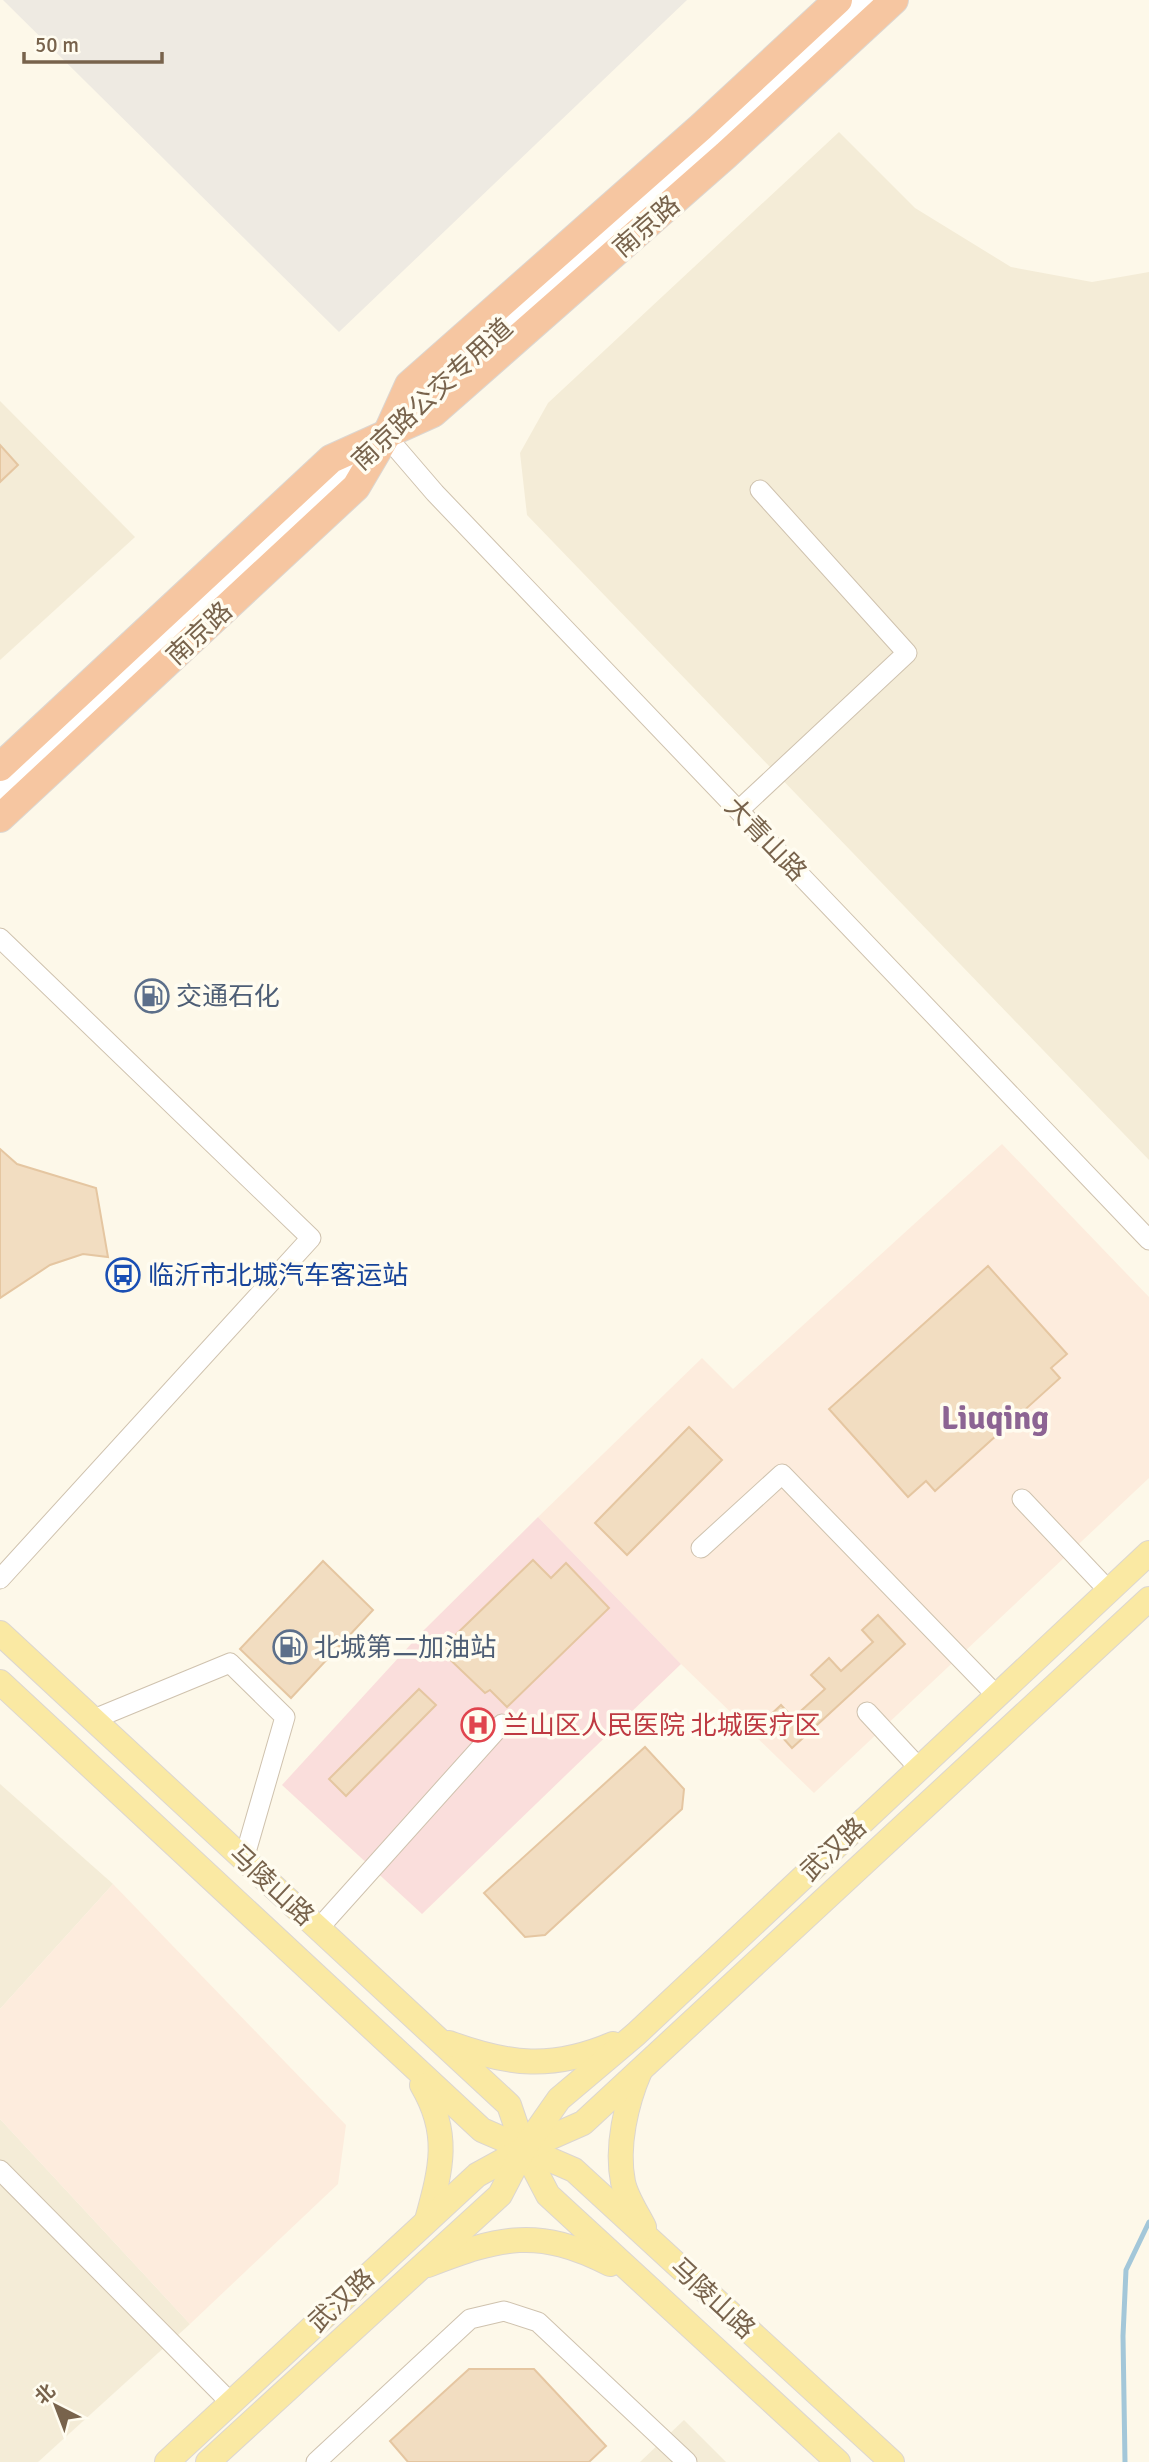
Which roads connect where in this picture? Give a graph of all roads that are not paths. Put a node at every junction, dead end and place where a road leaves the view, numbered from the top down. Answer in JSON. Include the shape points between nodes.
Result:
{"nodes":[{"id":1,"x":838,"y":0,"type":"edge"},
{"id":2,"x":864,"y":0,"type":"edge"},
{"id":3,"x":894,"y":0,"type":"edge"},
{"id":4,"x":386,"y":436,"type":"junction"},
{"id":5,"x":760,"y":490,"type":"dead end"},
{"id":6,"x":0,"y":767,"type":"edge"},
{"id":7,"x":0,"y":790,"type":"edge"},
{"id":8,"x":739,"y":810,"type":"junction"},
{"id":9,"x":0,"y":818,"type":"edge"},
{"id":10,"x":0,"y":938,"type":"edge"},
{"id":11,"x":1149,"y":1240,"type":"edge"},
{"id":12,"x":1022,"y":1499,"type":"dead end"},
{"id":13,"x":701,"y":1548,"type":"dead end"},
{"id":14,"x":1149,"y":1553,"type":"edge"},
{"id":15,"x":0,"y":1579,"type":"edge"},
{"id":16,"x":1109,"y":1591,"type":"junction"},
{"id":17,"x":1149,"y":1599,"type":"edge"},
{"id":18,"x":0,"y":1633,"type":"edge"},
{"id":19,"x":0,"y":1682,"type":"edge"},
{"id":20,"x":996,"y":1696,"type":"junction"},
{"id":21,"x":867,"y":1712,"type":"dead end"},
{"id":22,"x":94,"y":1720,"type":"junction"},
{"id":23,"x":502,"y":1724,"type":"dead end"},
{"id":24,"x":919,"y":1768,"type":"junction"},
{"id":25,"x":244,"y":1859,"type":"junction"},
{"id":26,"x":319,"y":1928,"type":"junction"},
{"id":27,"x":636,"y":2034,"type":"junction"},
{"id":28,"x":438,"y":2039,"type":"junction"},
{"id":29,"x":407,"y":2060,"type":"junction"},
{"id":30,"x":643,"y":2066,"type":"junction"},
{"id":31,"x":524,"y":2149,"type":"junction"},
{"id":32,"x":0,"y":2171,"type":"edge"},
{"id":33,"x":427,"y":2221,"type":"junction"},
{"id":34,"x":650,"y":2240,"type":"junction"},
{"id":35,"x":414,"y":2270,"type":"junction"},
{"id":36,"x":638,"y":2278,"type":"junction"},
{"id":37,"x":231,"y":2403,"type":"junction"},
{"id":38,"x":167,"y":2462,"type":"edge"},
{"id":39,"x":208,"y":2462,"type":"edge"},
{"id":40,"x":316,"y":2462,"type":"edge"},
{"id":41,"x":687,"y":2462,"type":"edge"},
{"id":42,"x":838,"y":2462,"type":"edge"},
{"id":43,"x":892,"y":2462,"type":"edge"}],
"edges":[{"from":1,"to":4,"type":"highway","name":"南京路","via":[[409,385]]},
{"from":2,"to":4,"type":"street","name":"南京路公交专用道"},
{"from":3,"to":4,"type":"highway","name":"南京路","via":[[433,413]]},
{"from":4,"to":6,"type":"highway","name":"南京路","via":[[331,458]]},
{"from":4,"to":7,"type":"street","name":"南京路公交专用道"},
{"from":4,"to":8,"type":"street","name":"大青山路"},
{"from":4,"to":9,"type":"highway","name":"南京路","via":[[356,487]]},
{"from":5,"to":8,"type":"street","via":[[907,653]]},
{"from":8,"to":11,"type":"street","name":"大青山路"},
{"from":10,"to":15,"type":"street","via":[[311,1238]]},
{"from":12,"to":16,"type":"street"},
{"from":13,"to":20,"type":"street","via":[[782,1474]]},
{"from":14,"to":16,"type":"main road","name":"武汉路"},
{"from":16,"to":20,"type":"main road","name":"武汉路"},
{"from":17,"to":30,"type":"main road","name":"武汉路"},
{"from":18,"to":22,"type":"main road","name":"马陵山路"},
{"from":19,"to":29,"type":"main road","name":"马陵山路"},
{"from":20,"to":24,"type":"main road","name":"武汉路"},
{"from":21,"to":24,"type":"street"},
{"from":22,"to":25,"type":"main road","name":"马陵山路"},
{"from":22,"to":25,"type":"street","via":[[230,1663],[285,1717]]},
{"from":23,"to":26,"type":"street"},
{"from":24,"to":27,"type":"main road","name":"武汉路"},
{"from":25,"to":26,"type":"main road","name":"马陵山路"},
{"from":26,"to":28,"type":"main road","name":"马陵山路"},
{"from":27,"to":28,"type":"main road","via":[[582,2057],[537,2063],[491,2058]]},
{"from":27,"to":31,"type":"main road","name":"武汉路","via":[[559,2099]]},
{"from":28,"to":31,"type":"main road","name":"马陵山路","via":[[509,2105]]},
{"from":29,"to":31,"type":"main road","name":"马陵山路","via":[[482,2130]]},
{"from":29,"to":33,"type":"main road","via":[[438,2111],[441,2170]]},
{"from":30,"to":31,"type":"main road","name":"武汉路","via":[[583,2123]]},
{"from":30,"to":34,"type":"main road","via":[[621,2142],[623,2184]]},
{"from":31,"to":33,"type":"main road","name":"武汉路","via":[[477,2175]]},
{"from":31,"to":34,"type":"main road","name":"马陵山路","via":[[574,2171]]},
{"from":31,"to":35,"type":"main road","name":"武汉路","via":[[500,2194]]},
{"from":31,"to":36,"type":"main road","name":"马陵山路","via":[[548,2195]]},
{"from":32,"to":37,"type":"street"},
{"from":33,"to":37,"type":"main road","name":"武汉路"},
{"from":34,"to":43,"type":"main road","name":"马陵山路"},
{"from":35,"to":36,"type":"main road","via":[[484,2244],[525,2239],[579,2248]]},
{"from":35,"to":39,"type":"main road","name":"武汉路"},
{"from":36,"to":42,"type":"main road","name":"马陵山路"},
{"from":37,"to":38,"type":"main road","name":"武汉路"},
{"from":40,"to":41,"type":"street","via":[[470,2319],[505,2311],[538,2322]]}]}
